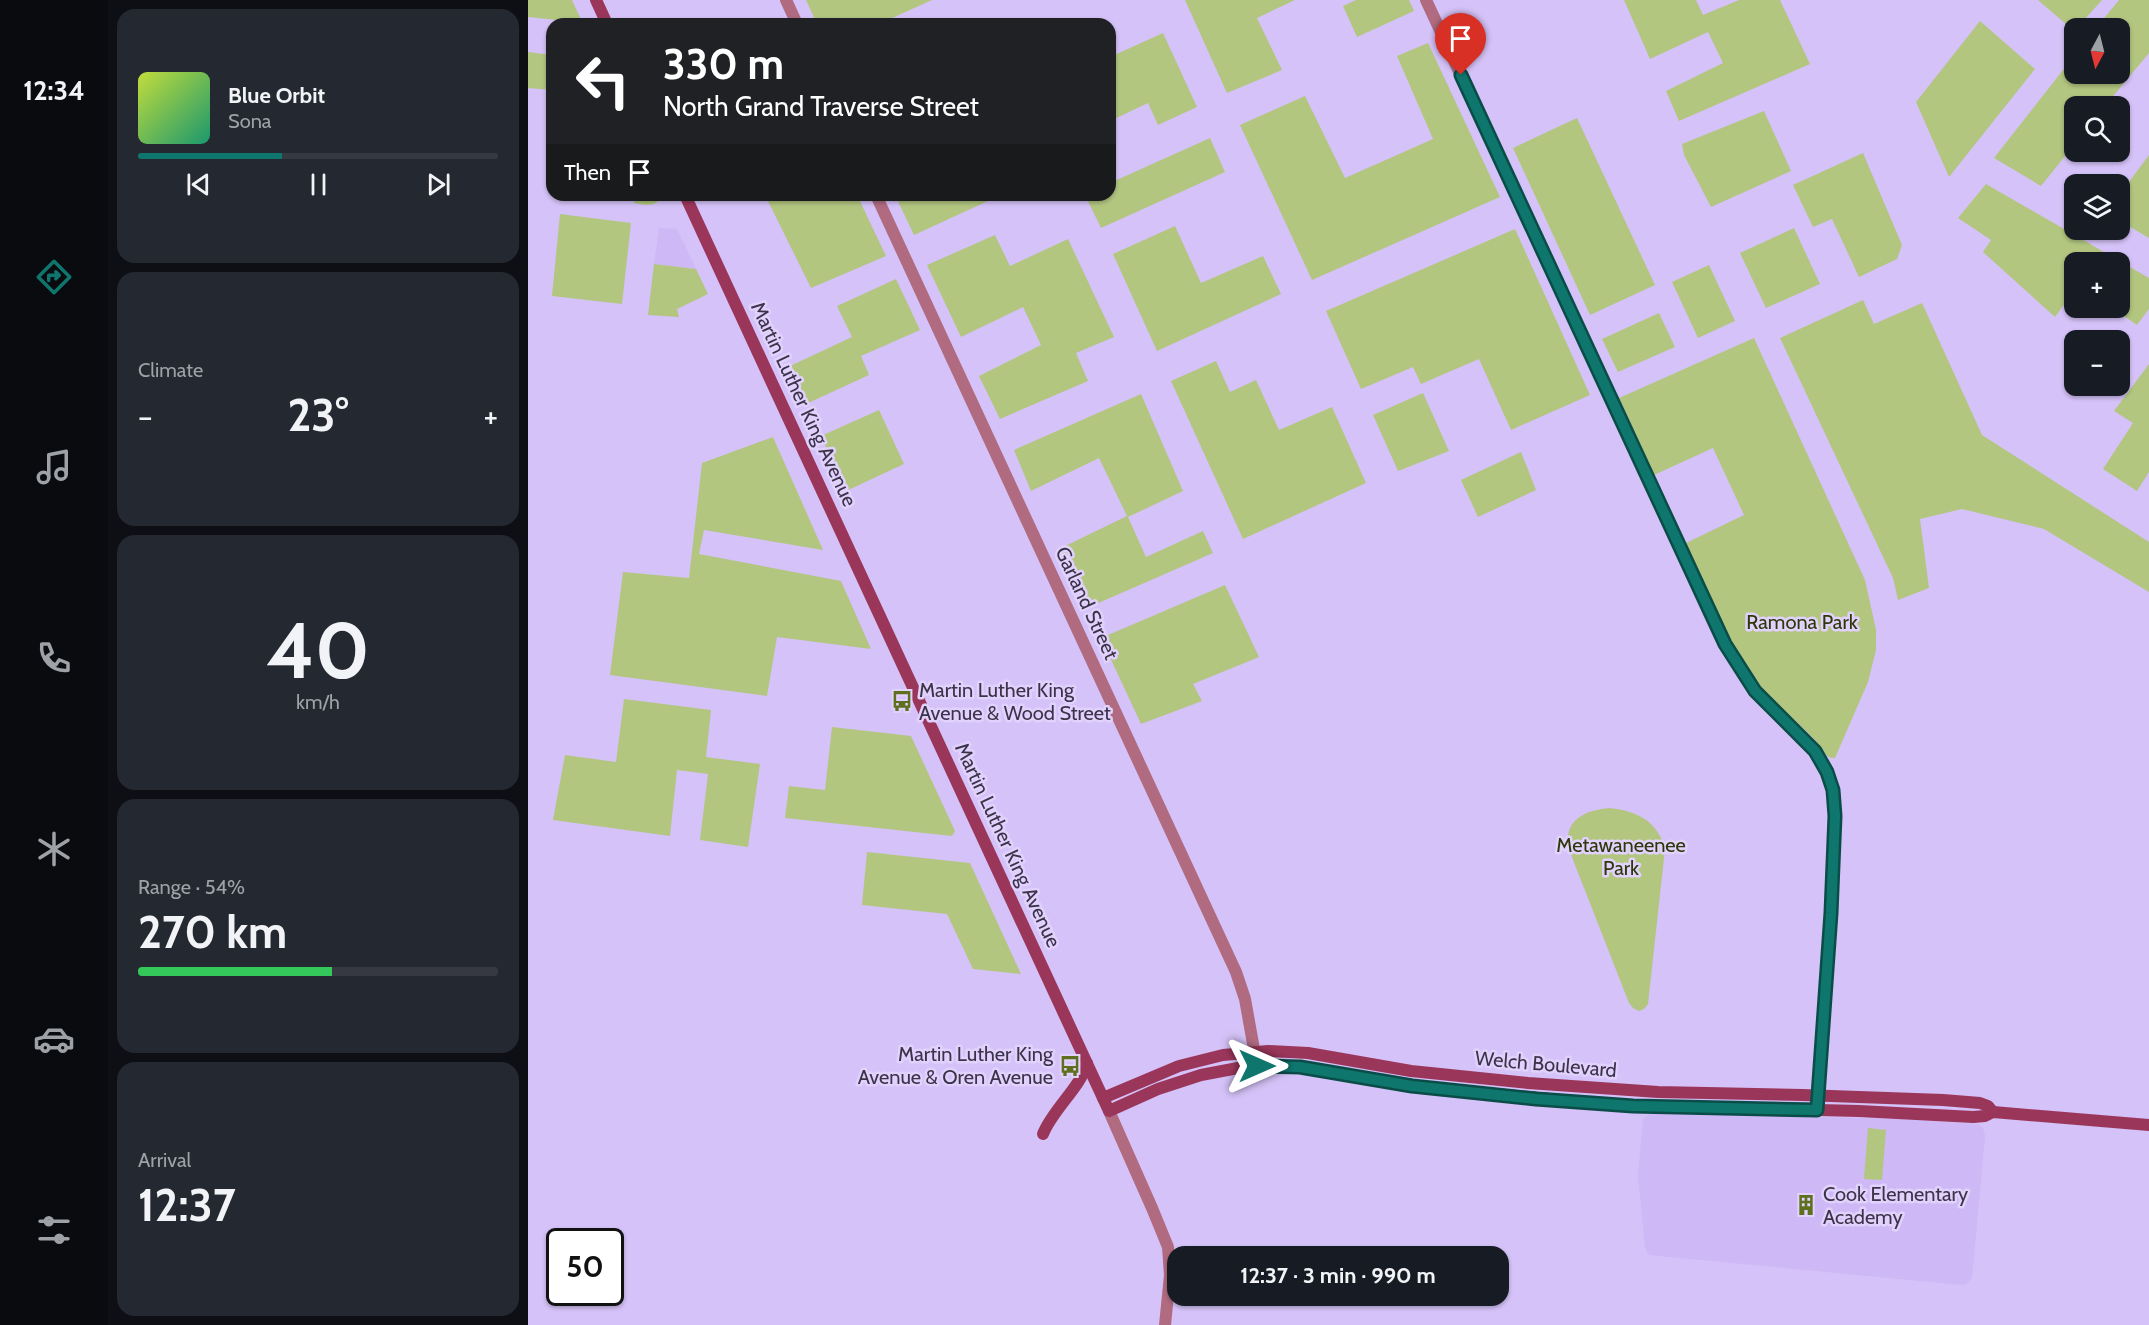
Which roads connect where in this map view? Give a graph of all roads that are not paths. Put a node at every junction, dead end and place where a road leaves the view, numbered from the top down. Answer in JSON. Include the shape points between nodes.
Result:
{"nodes":[{"id":1,"x":596,"y":0,"type":"edge"},
{"id":2,"x":786,"y":0,"type":"edge"},
{"id":3,"x":1426,"y":0,"type":"edge"},
{"id":4,"x":604,"y":18,"type":"edge"},
{"id":5,"x":794,"y":18,"type":"edge"},
{"id":6,"x":688,"y":201,"type":"edge"},
{"id":7,"x":879,"y":201,"type":"edge"},
{"id":8,"x":1255,"y":1052,"type":"junction"},
{"id":9,"x":1087,"y":1063,"type":"junction"},
{"id":10,"x":1257,"y":1066,"type":"junction"},
{"id":11,"x":1817,"y":1095,"type":"junction"},
{"id":12,"x":1103,"y":1098,"type":"junction"},
{"id":13,"x":1817,"y":1110,"type":"junction"},
{"id":14,"x":1109,"y":1111,"type":"junction"},
{"id":15,"x":1993,"y":1112,"type":"junction"},
{"id":16,"x":2149,"y":1125,"type":"edge"},
{"id":17,"x":1043,"y":1134,"type":"dead end"},
{"id":18,"x":1165,"y":1325,"type":"edge"}],
"edges":[{"from":1,"to":4,"type":"main road"},
{"from":2,"to":5,"type":"street"},
{"from":3,"to":11,"type":"street","via":[[1725,644],[1755,691],[1807,741],[1830,778],[1834,828]]},
{"from":6,"to":9,"type":"main road","name":"Martin Luther King Avenue"},
{"from":7,"to":8,"type":"street","name":"Garland Street","via":[[1236,972]]},
{"from":8,"to":10,"type":"street","name":"Garland Street"},
{"from":8,"to":11,"type":"main road","name":"Welch Boulevard","via":[[1299,1052],[1411,1071],[1548,1085]]},
{"from":8,"to":12,"type":"main road","name":"Welch Boulevard","via":[[1179,1066]]},
{"from":9,"to":12,"type":"main road","name":"Martin Luther King Avenue"},
{"from":9,"to":17,"type":"main road"},
{"from":10,"to":13,"type":"main road","name":"Welch Boulevard","via":[[1300,1067],[1406,1085],[1536,1099],[1633,1106]]},
{"from":10,"to":14,"type":"main road","name":"Welch Boulevard","via":[[1186,1079]]},
{"from":11,"to":13,"type":"street"},
{"from":11,"to":15,"type":"main road","name":"Welch Boulevard","via":[[1974,1102]]},
{"from":12,"to":14,"type":"main road","name":"Martin Luther King Avenue"},
{"from":13,"to":15,"type":"main road","name":"Welch Boulevard","via":[[1979,1117]]},
{"from":14,"to":18,"type":"street","name":"Martin Luther King Avenue","via":[[1168,1248],[1170,1275]]},
{"from":15,"to":16,"type":"main road","name":"Welch Boulevard"}]}
